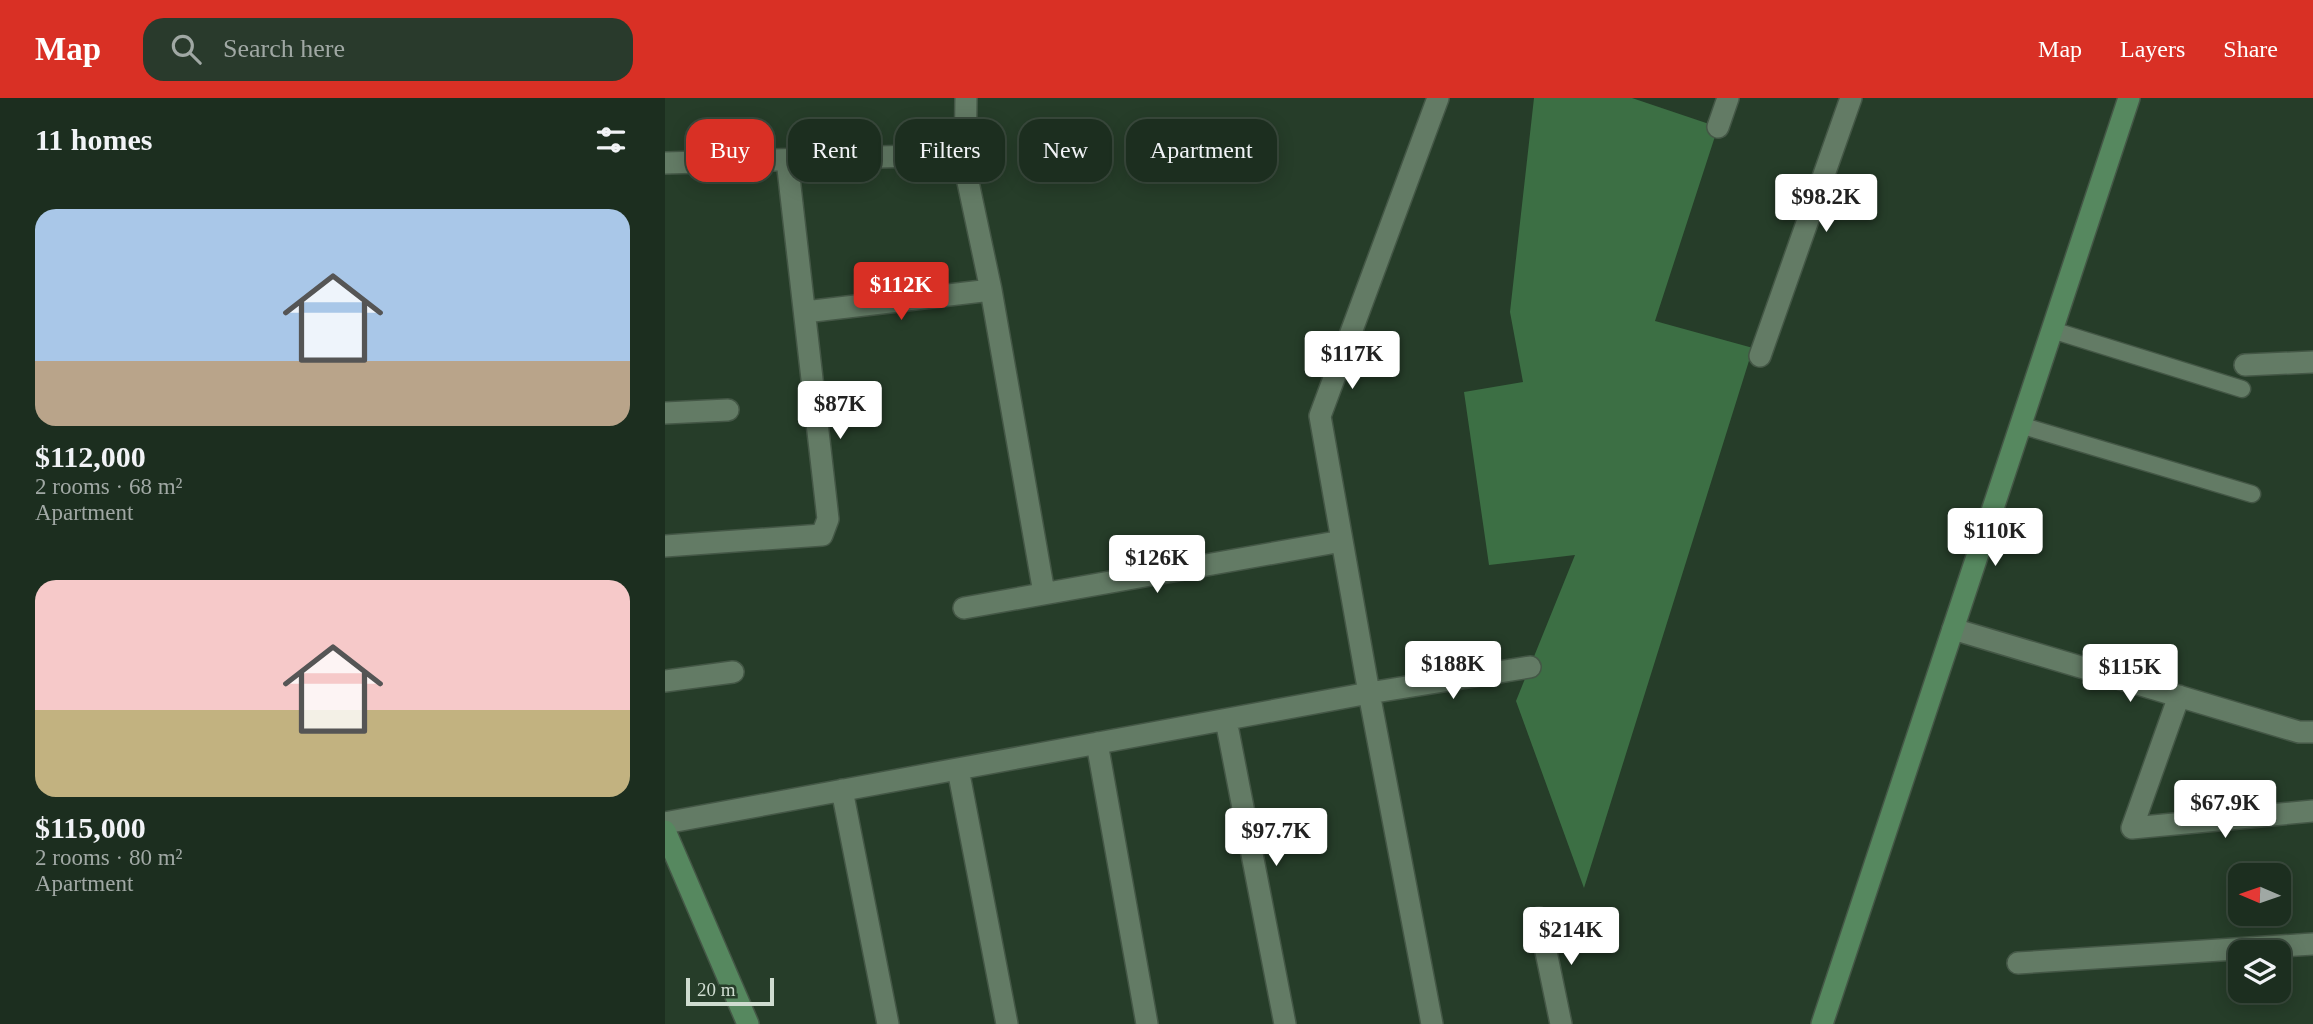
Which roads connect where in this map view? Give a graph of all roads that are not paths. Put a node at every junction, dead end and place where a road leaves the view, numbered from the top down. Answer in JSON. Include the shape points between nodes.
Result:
{"nodes":[{"id":1,"x":965,"y":98,"type":"edge"},
{"id":2,"x":1438,"y":98,"type":"edge"},
{"id":3,"x":1728,"y":98,"type":"edge"},
{"id":4,"x":1851,"y":98,"type":"edge"},
{"id":5,"x":2129,"y":98,"type":"edge"},
{"id":6,"x":965,"y":119,"type":"edge"},
{"id":7,"x":1718,"y":127,"type":"dead end"},
{"id":8,"x":895,"y":157,"type":"edge"},
{"id":9,"x":787,"y":160,"type":"junction"},
{"id":10,"x":665,"y":163,"type":"edge"},
{"id":11,"x":968,"y":182,"type":"edge"},
{"id":12,"x":991,"y":290,"type":"junction"},
{"id":13,"x":805,"y":312,"type":"junction"},
{"id":14,"x":2052,"y":330,"type":"junction"},
{"id":15,"x":1761,"y":356,"type":"dead end"},
{"id":16,"x":2313,"y":362,"type":"edge"},
{"id":17,"x":2245,"y":365,"type":"dead end"},
{"id":18,"x":2242,"y":389,"type":"dead end"},
{"id":19,"x":728,"y":410,"type":"dead end"},
{"id":20,"x":665,"y":413,"type":"edge"},
{"id":21,"x":2020,"y":425,"type":"junction"},
{"id":22,"x":2252,"y":494,"type":"dead end"},
{"id":23,"x":1342,"y":541,"type":"junction"},
{"id":24,"x":665,"y":545,"type":"edge"},
{"id":25,"x":1044,"y":593,"type":"junction"},
{"id":26,"x":964,"y":608,"type":"dead end"},
{"id":27,"x":1952,"y":629,"type":"junction"},
{"id":28,"x":1530,"y":667,"type":"dead end"},
{"id":29,"x":733,"y":672,"type":"dead end"},
{"id":30,"x":665,"y":681,"type":"edge"},
{"id":31,"x":1369,"y":694,"type":"junction"},
{"id":32,"x":2179,"y":696,"type":"junction"},
{"id":33,"x":1226,"y":720,"type":"junction"},
{"id":34,"x":2313,"y":732,"type":"edge"},
{"id":35,"x":1097,"y":743,"type":"junction"},
{"id":36,"x":958,"y":769,"type":"junction"},
{"id":37,"x":842,"y":790,"type":"junction"},
{"id":38,"x":2313,"y":811,"type":"edge"},
{"id":39,"x":665,"y":823,"type":"edge"},
{"id":40,"x":665,"y":831,"type":"edge"},
{"id":41,"x":1539,"y":918,"type":"dead end"},
{"id":42,"x":2313,"y":944,"type":"edge"},
{"id":43,"x":2018,"y":963,"type":"dead end"},
{"id":44,"x":748,"y":1024,"type":"edge"},
{"id":45,"x":888,"y":1024,"type":"edge"},
{"id":46,"x":1007,"y":1024,"type":"edge"},
{"id":47,"x":1147,"y":1024,"type":"edge"},
{"id":48,"x":1285,"y":1024,"type":"edge"},
{"id":49,"x":1432,"y":1024,"type":"edge"},
{"id":50,"x":1561,"y":1024,"type":"edge"},
{"id":51,"x":1822,"y":1024,"type":"edge"}],
"edges":[{"from":1,"to":6,"type":"street"},
{"from":2,"to":23,"type":"street","via":[[1320,416]]},
{"from":3,"to":7,"type":"street"},
{"from":4,"to":15,"type":"street"},
{"from":5,"to":14,"type":"street"},
{"from":8,"to":9,"type":"street"},
{"from":9,"to":10,"type":"street"},
{"from":9,"to":13,"type":"street"},
{"from":11,"to":12,"type":"street"},
{"from":12,"to":13,"type":"street"},
{"from":12,"to":25,"type":"street"},
{"from":13,"to":24,"type":"street","via":[[827,528],[822,535]]},
{"from":14,"to":18,"type":"lane"},
{"from":14,"to":21,"type":"street"},
{"from":16,"to":17,"type":"street"},
{"from":19,"to":20,"type":"street"},
{"from":21,"to":22,"type":"lane"},
{"from":21,"to":27,"type":"street"},
{"from":23,"to":25,"type":"street"},
{"from":23,"to":31,"type":"street"},
{"from":25,"to":26,"type":"street"},
{"from":27,"to":32,"type":"street"},
{"from":27,"to":51,"type":"street"},
{"from":28,"to":31,"type":"street"},
{"from":29,"to":30,"type":"street"},
{"from":31,"to":33,"type":"street"},
{"from":31,"to":49,"type":"street"},
{"from":32,"to":34,"type":"street","via":[[2299,732]]},
{"from":32,"to":38,"type":"street","via":[[2132,828]]},
{"from":33,"to":35,"type":"street"},
{"from":33,"to":48,"type":"street"},
{"from":35,"to":36,"type":"street"},
{"from":35,"to":47,"type":"street"},
{"from":36,"to":37,"type":"street"},
{"from":36,"to":46,"type":"street"},
{"from":37,"to":39,"type":"street"},
{"from":37,"to":45,"type":"street"},
{"from":40,"to":44,"type":"street"},
{"from":41,"to":50,"type":"street"},
{"from":42,"to":43,"type":"street"}]}
